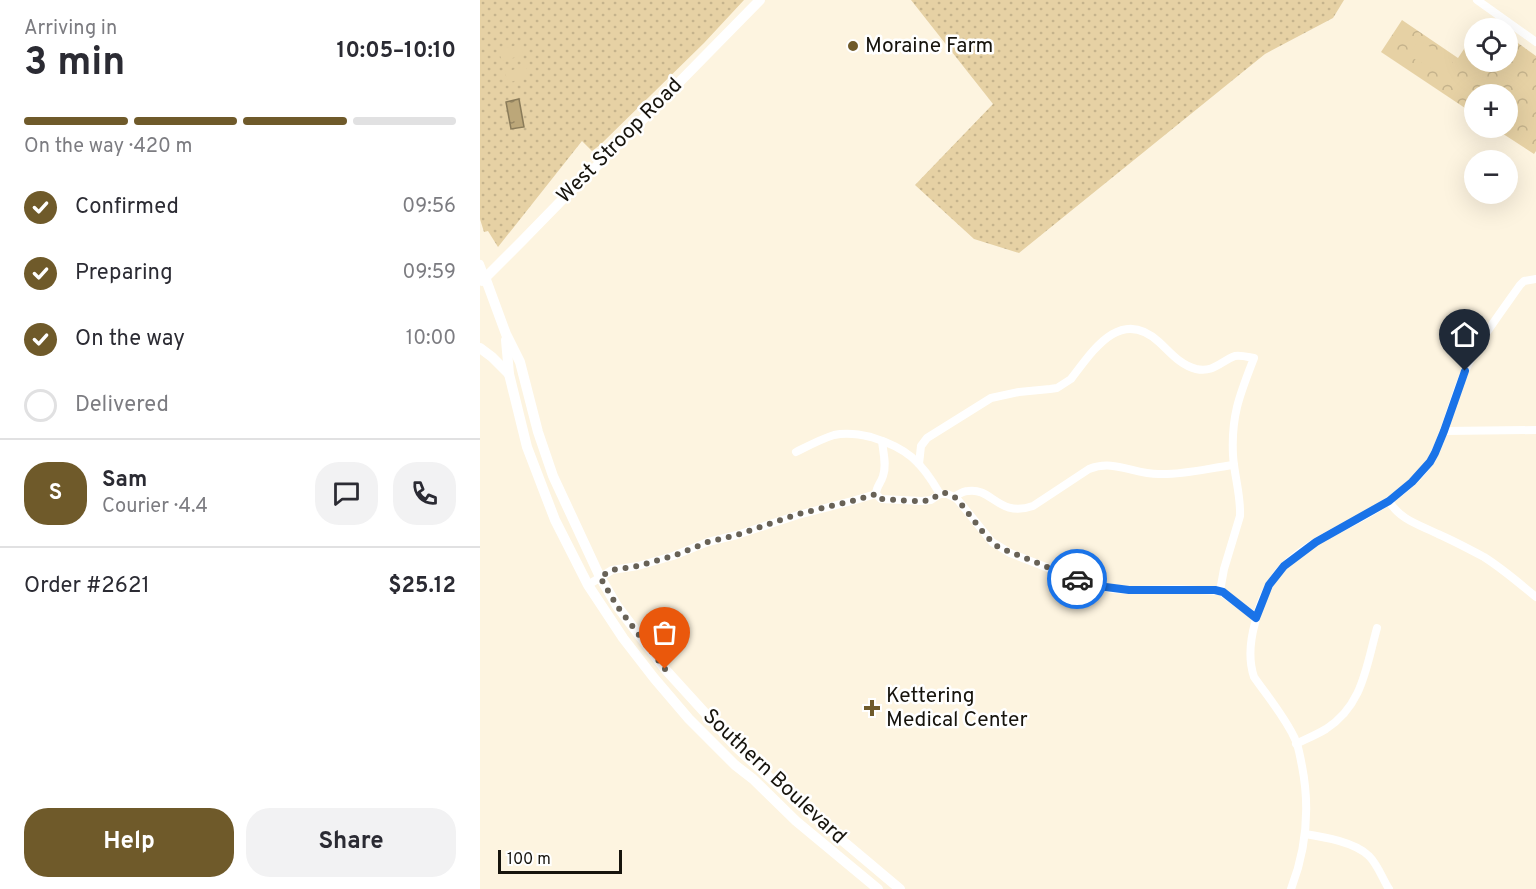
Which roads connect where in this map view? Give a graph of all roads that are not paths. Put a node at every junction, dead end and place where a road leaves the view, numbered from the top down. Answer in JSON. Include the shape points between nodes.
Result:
{"nodes":[{"id":1,"x":760,"y":0,"type":"edge"},
{"id":2,"x":1477,"y":0,"type":"edge"},
{"id":3,"x":1536,"y":42,"type":"edge"},
{"id":4,"x":480,"y":264,"type":"edge"},
{"id":5,"x":1536,"y":279,"type":"edge"},
{"id":6,"x":482,"y":280,"type":"edge"},
{"id":7,"x":506,"y":334,"type":"junction"},
{"id":8,"x":480,"y":348,"type":"edge"},
{"id":9,"x":509,"y":374,"type":"junction"},
{"id":10,"x":1536,"y":430,"type":"edge"},
{"id":11,"x":1444,"y":431,"type":"junction"},
{"id":12,"x":882,"y":441,"type":"junction"},
{"id":13,"x":796,"y":452,"type":"dead end"},
{"id":14,"x":919,"y":464,"type":"junction"},
{"id":15,"x":1234,"y":465,"type":"junction"},
{"id":16,"x":876,"y":494,"type":"junction"},
{"id":17,"x":940,"y":494,"type":"junction"},
{"id":18,"x":954,"y":497,"type":"junction"},
{"id":19,"x":1389,"y":501,"type":"junction"},
{"id":20,"x":600,"y":577,"type":"junction"},
{"id":21,"x":588,"y":585,"type":"junction"},
{"id":22,"x":1220,"y":591,"type":"junction"},
{"id":23,"x":1536,"y":597,"type":"edge"},
{"id":24,"x":1256,"y":618,"type":"junction"},
{"id":25,"x":1377,"y":628,"type":"dead end"},
{"id":26,"x":1296,"y":744,"type":"junction"},
{"id":27,"x":1305,"y":834,"type":"junction"},
{"id":28,"x":878,"y":889,"type":"edge"},
{"id":29,"x":900,"y":889,"type":"edge"},
{"id":30,"x":1291,"y":889,"type":"edge"},
{"id":31,"x":1389,"y":889,"type":"edge"}],
"edges":[{"from":1,"to":6,"type":"street","name":"West Stroop Road"},
{"from":2,"to":3,"type":"street"},
{"from":4,"to":6,"type":"street","name":"Southern Boulevard"},
{"from":5,"to":11,"type":"street","via":[[1520,285],[1476,350]]},
{"from":6,"to":7,"type":"street","name":"Southern Boulevard"},
{"from":7,"to":9,"type":"street","name":"Southern Boulevard"},
{"from":7,"to":20,"type":"street","name":"Southern Boulevard","via":[[520,362],[553,476]]},
{"from":8,"to":9,"type":"street"},
{"from":9,"to":21,"type":"street","name":"Southern Boulevard","via":[[540,480]]},
{"from":10,"to":11,"type":"street"},
{"from":11,"to":19,"type":"street","via":[[1430,462]]},
{"from":12,"to":13,"type":"street","via":[[847,433]]},
{"from":12,"to":14,"type":"street","via":[[902,449]]},
{"from":12,"to":16,"type":"street","via":[[885,467]]},
{"from":14,"to":15,"type":"street","via":[[921,446],[927,438],[991,398],[1064,384],[1101,341],[1124,330],[1149,335],[1192,368],[1217,367],[1239,356],[1254,358],[1233,421]]},
{"from":14,"to":17,"type":"street"},
{"from":15,"to":18,"type":"street","via":[[1165,474],[1096,466],[1025,508],[1008,508],[977,491],[965,491]]},
{"from":15,"to":22,"type":"street","via":[[1240,516]]},
{"from":16,"to":17,"type":"street","via":[[881,499],[922,501]]},
{"from":16,"to":20,"type":"street","via":[[798,514],[673,556],[612,570]]},
{"from":17,"to":18,"type":"street"},
{"from":18,"to":22,"type":"street","via":[[998,547],[1084,582],[1112,589]]},
{"from":19,"to":23,"type":"street","via":[[1399,514],[1482,556]]},
{"from":19,"to":24,"type":"street","via":[[1293,558],[1269,585]]},
{"from":20,"to":21,"type":"street"},
{"from":20,"to":29,"type":"street","name":"Southern Boulevard","via":[[665,669],[736,747]]},
{"from":21,"to":28,"type":"street","name":"Southern Boulevard","via":[[623,638],[689,719],[796,821]]},
{"from":22,"to":24,"type":"street"},
{"from":24,"to":26,"type":"street","via":[[1251,669]]},
{"from":25,"to":26,"type":"street","via":[[1365,678],[1355,699],[1327,728]]},
{"from":26,"to":27,"type":"street","via":[[1303,769]]},
{"from":27,"to":30,"type":"street"},
{"from":27,"to":31,"type":"street","via":[[1358,848],[1373,861]]}]}
